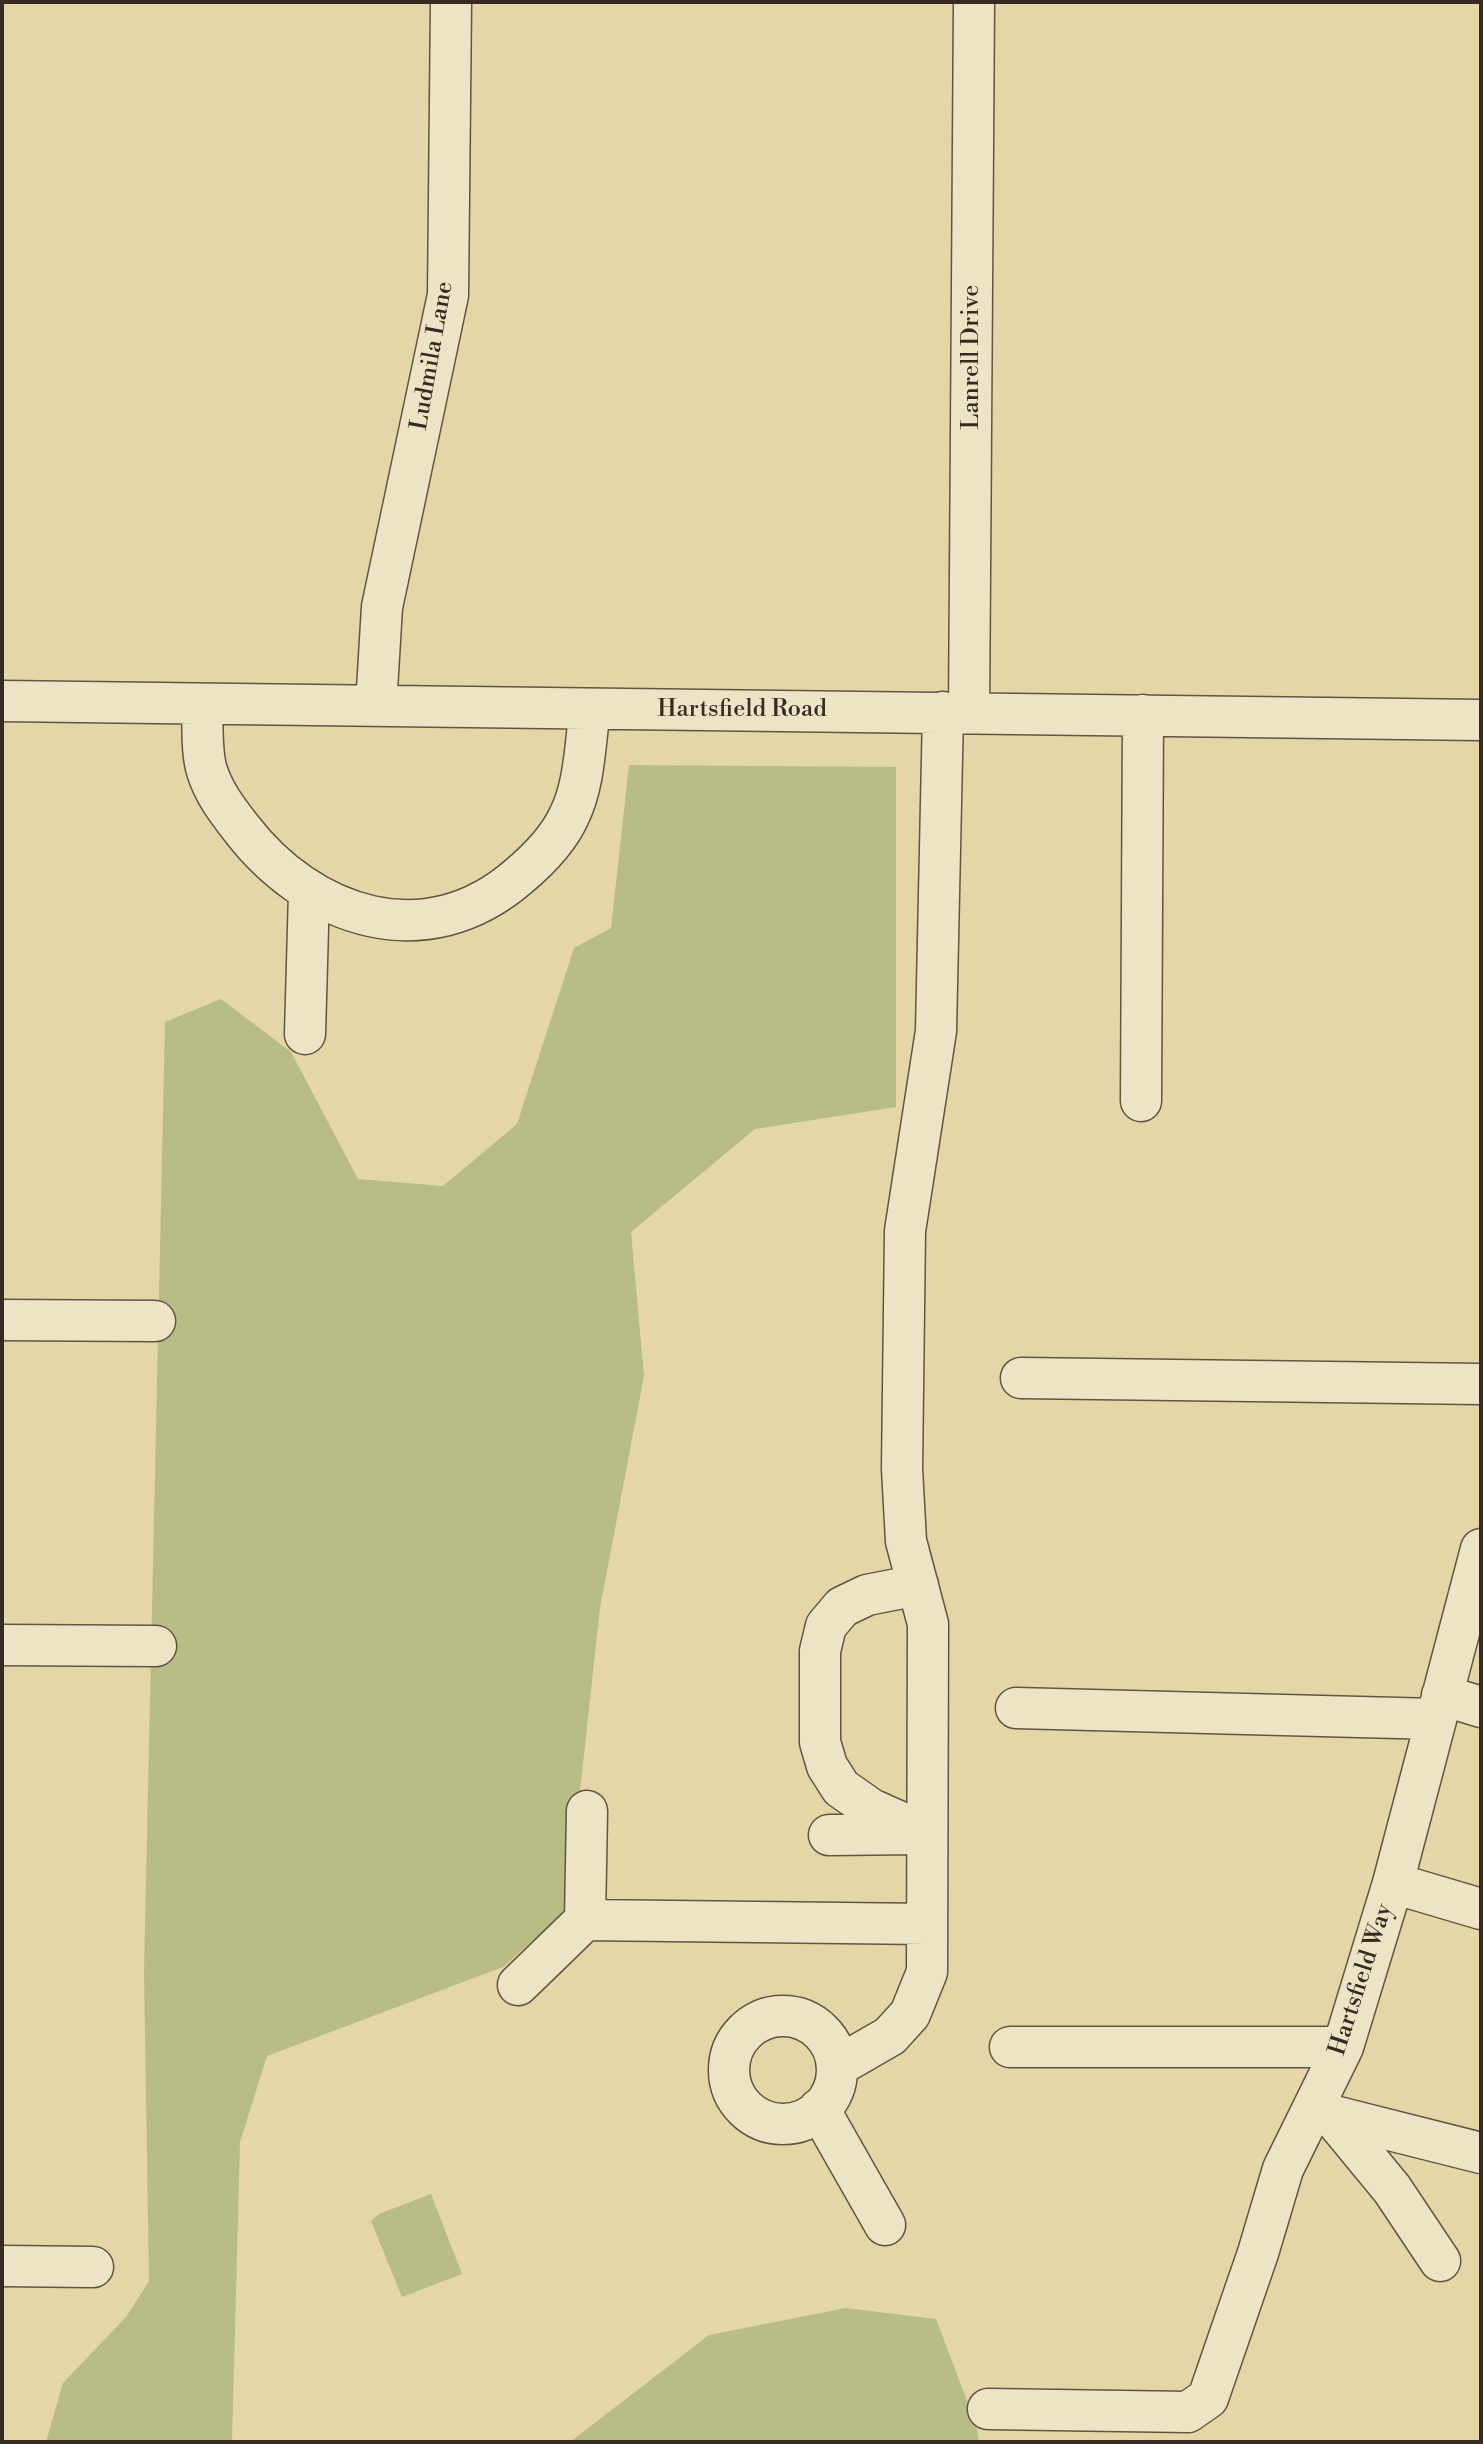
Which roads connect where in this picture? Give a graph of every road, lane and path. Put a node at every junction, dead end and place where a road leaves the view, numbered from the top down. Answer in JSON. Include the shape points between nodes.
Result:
{"nodes":[{"id":1,"x":451,"y":2,"type":"edge"},
{"id":2,"x":974,"y":2,"type":"edge"},
{"id":3,"x":2,"y":701,"type":"edge"},
{"id":4,"x":202,"y":705,"type":"junction"},
{"id":5,"x":376,"y":706,"type":"junction"},
{"id":6,"x":590,"y":709,"type":"junction"},
{"id":7,"x":956,"y":712,"type":"junction"},
{"id":8,"x":1143,"y":715,"type":"junction"},
{"id":9,"x":1481,"y":720,"type":"edge"},
{"id":10,"x":309,"y":892,"type":"junction"},
{"id":11,"x":305,"y":1034,"type":"dead end"},
{"id":12,"x":1141,"y":1101,"type":"dead end"},
{"id":13,"x":2,"y":1320,"type":"edge"},
{"id":14,"x":155,"y":1321,"type":"dead end"},
{"id":15,"x":1021,"y":1378,"type":"dead end"},
{"id":16,"x":1481,"y":1384,"type":"edge"},
{"id":17,"x":1481,"y":1549,"type":"edge"},
{"id":18,"x":918,"y":1585,"type":"junction"},
{"id":19,"x":2,"y":1645,"type":"edge"},
{"id":20,"x":156,"y":1646,"type":"dead end"},
{"id":21,"x":1439,"y":1707,"type":"junction"},
{"id":22,"x":1481,"y":1707,"type":"edge"},
{"id":23,"x":1016,"y":1708,"type":"dead end"},
{"id":24,"x":587,"y":1811,"type":"dead end"},
{"id":25,"x":927,"y":1834,"type":"junction"},
{"id":26,"x":829,"y":1835,"type":"dead end"},
{"id":27,"x":1393,"y":1883,"type":"junction"},
{"id":28,"x":1481,"y":1909,"type":"edge"},
{"id":29,"x":585,"y":1920,"type":"junction"},
{"id":30,"x":927,"y":1924,"type":"junction"},
{"id":31,"x":518,"y":1985,"type":"dead end"},
{"id":32,"x":1010,"y":2047,"type":"dead end"},
{"id":33,"x":1343,"y":2047,"type":"junction"},
{"id":34,"x":838,"y":2066,"type":"junction"},
{"id":35,"x":819,"y":2109,"type":"junction"},
{"id":36,"x":1322,"y":2113,"type":"junction"},
{"id":37,"x":1481,"y":2153,"type":"edge"},
{"id":38,"x":885,"y":2225,"type":"dead end"},
{"id":39,"x":1440,"y":2261,"type":"dead end"},
{"id":40,"x":2,"y":2266,"type":"edge"},
{"id":41,"x":93,"y":2267,"type":"dead end"},
{"id":42,"x":988,"y":2409,"type":"dead end"}],
"edges":[{"from":1,"to":5,"type":"street","name":"Ludmila Lane","via":[[448,295],[382,607]]},
{"from":2,"to":7,"type":"street","name":"Lanrell Drive"},
{"from":3,"to":4,"type":"street","name":"Hartsfield Road"},
{"from":4,"to":5,"type":"street","name":"Hartsfield Road"},
{"from":4,"to":10,"type":"street","via":[[206,768],[219,799],[253,843]]},
{"from":5,"to":6,"type":"street","name":"Hartsfield Road"},
{"from":6,"to":7,"type":"street","name":"Hartsfield Road"},
{"from":6,"to":10,"type":"street","via":[[581,776],[569,816],[536,862],[506,888],[442,916],[396,920],[360,914]]},
{"from":7,"to":8,"type":"street","name":"Hartsfield Road"},
{"from":7,"to":18,"type":"street","name":"Lanrell Drive","via":[[936,1031],[905,1231],[902,1469],[906,1541]]},
{"from":8,"to":9,"type":"street","name":"Hartsfield Road"},
{"from":8,"to":12,"type":"street"},
{"from":10,"to":11,"type":"street"},
{"from":13,"to":14,"type":"street"},
{"from":15,"to":16,"type":"street"},
{"from":17,"to":21,"type":"street","name":"Hartsfield Way"},
{"from":18,"to":25,"type":"street","name":"Lanrell Drive","via":[[928,1624]]},
{"from":18,"to":25,"type":"street","via":[[867,1595],[842,1607],[826,1626],[820,1651],[820,1742],[841,1788],[871,1809]]},
{"from":19,"to":20,"type":"street"},
{"from":21,"to":22,"type":"street"},
{"from":21,"to":23,"type":"street"},
{"from":21,"to":27,"type":"street","name":"Hartsfield Way"},
{"from":24,"to":29,"type":"street"},
{"from":25,"to":26,"type":"street"},
{"from":25,"to":30,"type":"street","name":"Lanrell Drive"},
{"from":27,"to":28,"type":"street"},
{"from":27,"to":33,"type":"street","name":"Hartsfield Way"},
{"from":29,"to":30,"type":"street"},
{"from":29,"to":31,"type":"street"},
{"from":30,"to":34,"type":"street","name":"Lanrell Drive","via":[[927,1972],[910,2014],[890,2036]]},
{"from":32,"to":33,"type":"street"},
{"from":33,"to":36,"type":"street","name":"Hartsfield Way"},
{"from":34,"to":35,"type":"street","via":[[836,2084]]},
{"from":34,"to":35,"type":"street","via":[[823,2033],[808,2021],[789,2016],[752,2025],[730,2056],[734,2093],[760,2119],[797,2123]]},
{"from":35,"to":38,"type":"street"},
{"from":36,"to":37,"type":"street"},
{"from":36,"to":39,"type":"street","via":[[1392,2189]]},
{"from":36,"to":42,"type":"street","name":"Hartsfield Way","via":[[1283,2169],[1208,2398],[1188,2412]]},
{"from":40,"to":41,"type":"street"}]}
